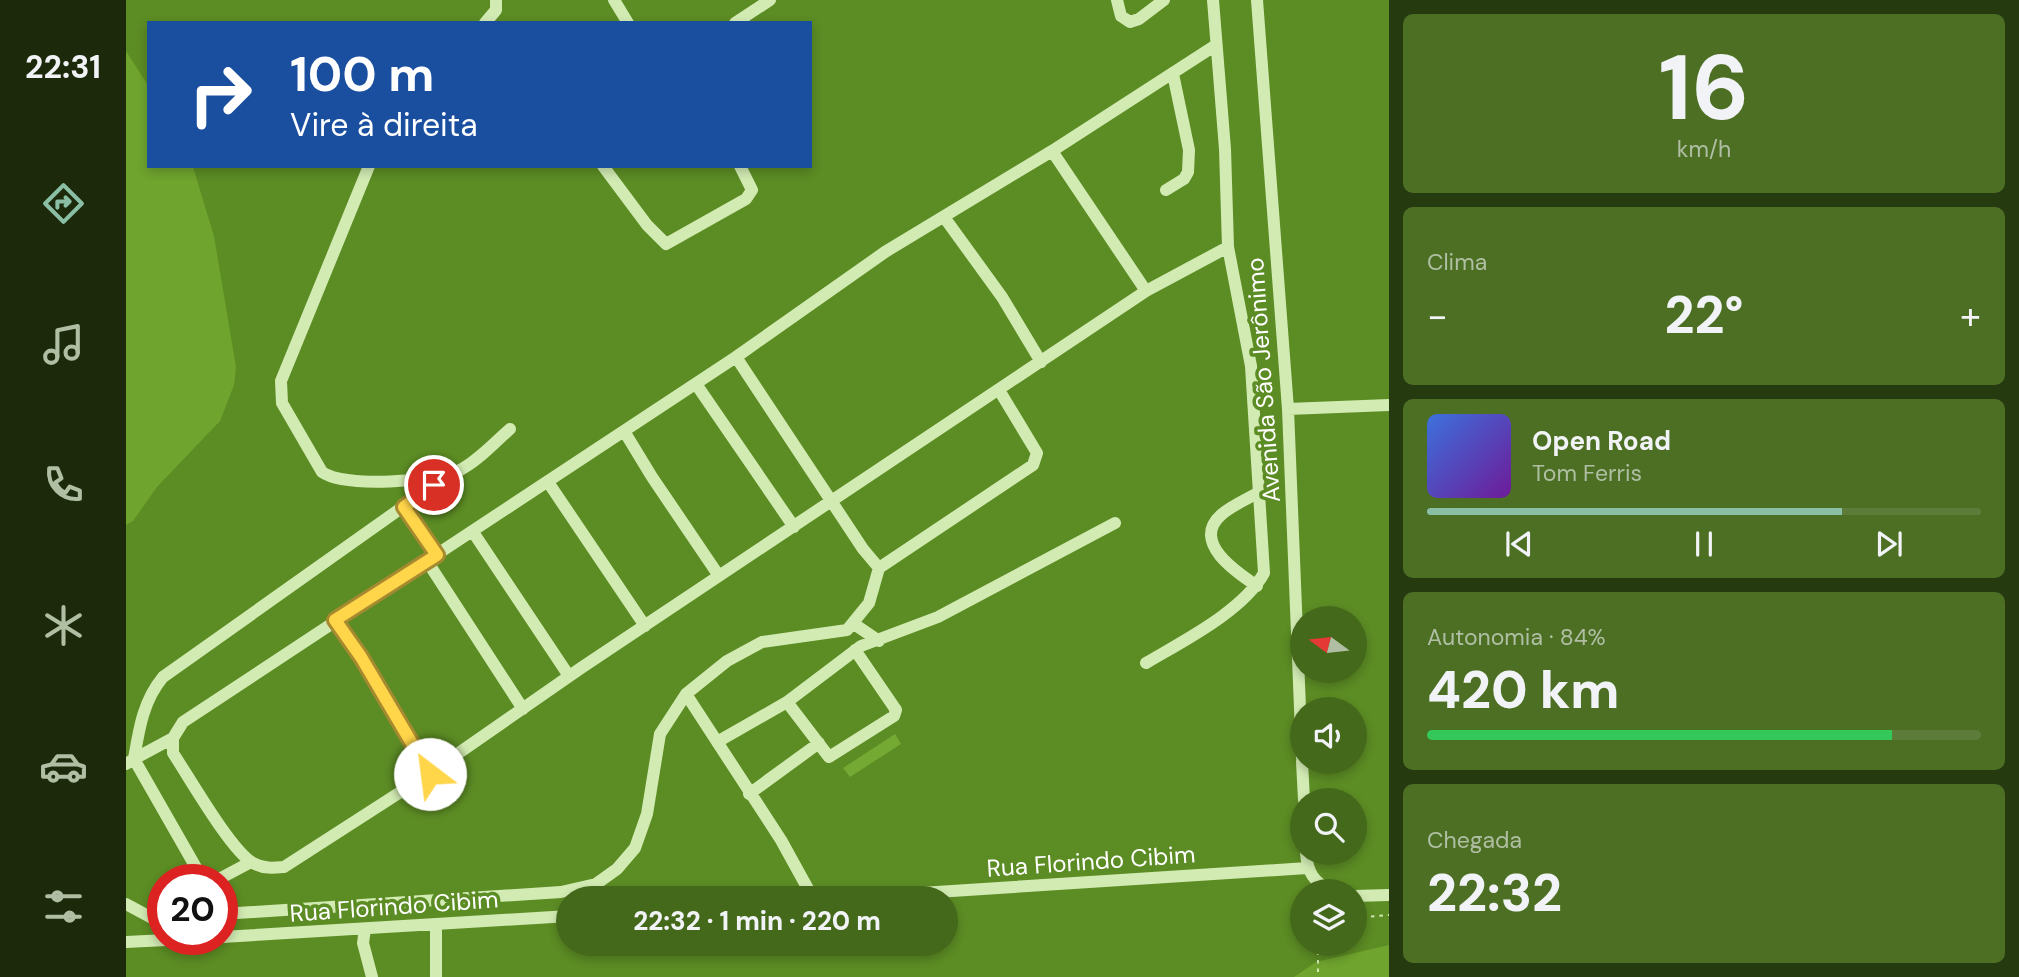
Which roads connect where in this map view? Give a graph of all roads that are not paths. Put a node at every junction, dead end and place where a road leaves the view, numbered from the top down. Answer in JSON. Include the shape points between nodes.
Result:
{"nodes":[{"id":1,"x":496,"y":0,"type":"edge"},
{"id":2,"x":614,"y":0,"type":"edge"},
{"id":3,"x":770,"y":0,"type":"edge"},
{"id":4,"x":1117,"y":0,"type":"edge"},
{"id":5,"x":1164,"y":0,"type":"edge"},
{"id":6,"x":1213,"y":0,"type":"edge"},
{"id":7,"x":1256,"y":0,"type":"edge"},
{"id":8,"x":487,"y":21,"type":"edge"},
{"id":9,"x":627,"y":21,"type":"edge"},
{"id":10,"x":738,"y":21,"type":"edge"},
{"id":11,"x":1216,"y":45,"type":"junction"},
{"id":12,"x":1173,"y":74,"type":"junction"},
{"id":13,"x":1052,"y":151,"type":"junction"},
{"id":14,"x":368,"y":168,"type":"edge"},
{"id":15,"x":604,"y":168,"type":"edge"},
{"id":16,"x":741,"y":168,"type":"edge"},
{"id":17,"x":1166,"y":190,"type":"dead end"},
{"id":18,"x":944,"y":217,"type":"junction"},
{"id":19,"x":1228,"y":247,"type":"junction"},
{"id":20,"x":1146,"y":291,"type":"junction"},
{"id":21,"x":736,"y":357,"type":"junction"},
{"id":22,"x":1041,"y":362,"type":"junction"},
{"id":23,"x":695,"y":384,"type":"junction"},
{"id":24,"x":999,"y":390,"type":"junction"},
{"id":25,"x":1389,"y":405,"type":"edge"},
{"id":26,"x":1288,"y":409,"type":"junction"},
{"id":27,"x":510,"y":429,"type":"dead end"},
{"id":28,"x":624,"y":431,"type":"junction"},
{"id":29,"x":449,"y":474,"type":"junction"},
{"id":30,"x":548,"y":482,"type":"junction"},
{"id":31,"x":1259,"y":492,"type":"junction"},
{"id":32,"x":833,"y":501,"type":"junction"},
{"id":33,"x":404,"y":507,"type":"junction"},
{"id":34,"x":1115,"y":523,"type":"dead end"},
{"id":35,"x":794,"y":527,"type":"junction"},
{"id":36,"x":473,"y":532,"type":"junction"},
{"id":37,"x":432,"y":558,"type":"junction"},
{"id":38,"x":879,"y":568,"type":"junction"},
{"id":39,"x":719,"y":576,"type":"junction"},
{"id":40,"x":1257,"y":586,"type":"junction"},
{"id":41,"x":335,"y":620,"type":"junction"},
{"id":42,"x":854,"y":624,"type":"junction"},
{"id":43,"x":645,"y":626,"type":"junction"},
{"id":44,"x":879,"y":641,"type":"junction"},
{"id":45,"x":855,"y":650,"type":"junction"},
{"id":46,"x":1146,"y":663,"type":"dead end"},
{"id":47,"x":569,"y":676,"type":"junction"},
{"id":48,"x":687,"y":694,"type":"junction"},
{"id":49,"x":1299,"y":697,"type":"edge"},
{"id":50,"x":787,"y":702,"type":"junction"},
{"id":51,"x":523,"y":709,"type":"junction"},
{"id":52,"x":173,"y":738,"type":"junction"},
{"id":53,"x":717,"y":742,"type":"junction"},
{"id":54,"x":818,"y":743,"type":"junction"},
{"id":55,"x":130,"y":762,"type":"edge"},
{"id":56,"x":430,"y":774,"type":"junction"},
{"id":57,"x":749,"y":794,"type":"junction"},
{"id":58,"x":251,"y":862,"type":"junction"},
{"id":59,"x":1307,"y":865,"type":"edge"},
{"id":60,"x":1307,"y":868,"type":"junction"},
{"id":61,"x":1314,"y":879,"type":"edge"},
{"id":62,"x":806,"y":886,"type":"edge"},
{"id":63,"x":958,"y":891,"type":"edge"},
{"id":64,"x":1389,"y":895,"type":"edge"},
{"id":65,"x":1367,"y":896,"type":"edge"},
{"id":66,"x":126,"y":904,"type":"edge"},
{"id":67,"x":238,"y":913,"type":"edge"},
{"id":68,"x":147,"y":915,"type":"edge"},
{"id":69,"x":556,"y":917,"type":"edge"},
{"id":70,"x":436,"y":924,"type":"junction"},
{"id":71,"x":365,"y":929,"type":"junction"},
{"id":72,"x":238,"y":936,"type":"edge"},
{"id":73,"x":147,"y":941,"type":"edge"},
{"id":74,"x":126,"y":942,"type":"edge"},
{"id":75,"x":372,"y":977,"type":"edge"},
{"id":76,"x":436,"y":977,"type":"edge"}],
"edges":[{"from":1,"to":8,"type":"street","via":[[496,10]]},
{"from":2,"to":9,"type":"street"},
{"from":3,"to":10,"type":"street"},
{"from":4,"to":5,"type":"street","via":[[1121,16],[1130,22]]},
{"from":6,"to":11,"type":"street"},
{"from":7,"to":26,"type":"street","name":"Avenida São Jerônimo"},
{"from":11,"to":12,"type":"street"},
{"from":11,"to":19,"type":"street"},
{"from":12,"to":13,"type":"street"},
{"from":12,"to":17,"type":"street","via":[[1189,160],[1184,179]]},
{"from":13,"to":18,"type":"street"},
{"from":13,"to":20,"type":"street"},
{"from":14,"to":29,"type":"street","via":[[279,393],[317,467],[327,476],[354,483]]},
{"from":15,"to":16,"type":"street","via":[[666,244],[746,199],[752,190]]},
{"from":18,"to":21,"type":"street","via":[[885,252]]},
{"from":18,"to":22,"type":"street","via":[[1002,297]]},
{"from":19,"to":20,"type":"street"},
{"from":19,"to":31,"type":"street","via":[[1251,366]]},
{"from":20,"to":22,"type":"street"},
{"from":21,"to":23,"type":"street"},
{"from":21,"to":32,"type":"street"},
{"from":22,"to":24,"type":"street"},
{"from":23,"to":28,"type":"street"},
{"from":23,"to":35,"type":"street"},
{"from":24,"to":32,"type":"street"},
{"from":24,"to":38,"type":"street","via":[[1037,453],[1033,465]]},
{"from":25,"to":26,"type":"street"},
{"from":26,"to":49,"type":"street","name":"Avenida São Jerônimo"},
{"from":27,"to":29,"type":"street","via":[[467,466]]},
{"from":28,"to":30,"type":"street"},
{"from":28,"to":39,"type":"street"},
{"from":29,"to":33,"type":"street"},
{"from":30,"to":36,"type":"street"},
{"from":30,"to":43,"type":"street"},
{"from":31,"to":40,"type":"street","via":[[1264,573]]},
{"from":31,"to":40,"type":"street","via":[[1221,515],[1212,530],[1214,548],[1231,569]]},
{"from":32,"to":35,"type":"street"},
{"from":32,"to":38,"type":"street"},
{"from":33,"to":37,"type":"street"},
{"from":33,"to":55,"type":"street","via":[[163,677],[152,690]]},
{"from":34,"to":44,"type":"street","via":[[938,617]]},
{"from":35,"to":39,"type":"street"},
{"from":36,"to":37,"type":"street"},
{"from":36,"to":47,"type":"street"},
{"from":37,"to":41,"type":"street"},
{"from":37,"to":51,"type":"street"},
{"from":38,"to":42,"type":"street","via":[[869,603]]},
{"from":39,"to":43,"type":"street"},
{"from":40,"to":46,"type":"street","via":[[1208,626]]},
{"from":41,"to":52,"type":"street","via":[[183,722]]},
{"from":41,"to":56,"type":"street"},
{"from":42,"to":44,"type":"street"},
{"from":42,"to":48,"type":"street","via":[[847,629],[762,642],[727,661]]},
{"from":43,"to":47,"type":"street"},
{"from":44,"to":45,"type":"street"},
{"from":45,"to":50,"type":"street"},
{"from":45,"to":54,"type":"street","via":[[896,710],[894,716],[832,757]]},
{"from":47,"to":51,"type":"street"},
{"from":48,"to":53,"type":"street"},
{"from":48,"to":67,"type":"street","via":[[660,734],[647,814],[635,848],[596,884],[561,892]]},
{"from":50,"to":53,"type":"street"},
{"from":50,"to":54,"type":"street"},
{"from":51,"to":56,"type":"street"},
{"from":52,"to":55,"type":"street"},
{"from":52,"to":58,"type":"street","via":[[173,753]]},
{"from":53,"to":57,"type":"street"},
{"from":54,"to":57,"type":"street"},
{"from":55,"to":58,"type":"street","via":[[208,880]]},
{"from":56,"to":58,"type":"street","via":[[284,867],[267,869]]},
{"from":57,"to":62,"type":"street"},
{"from":59,"to":60,"type":"street"},
{"from":60,"to":61,"type":"street"},
{"from":60,"to":63,"type":"street","name":"Rua Florindo Cibim"},
{"from":64,"to":65,"type":"street"},
{"from":66,"to":68,"type":"street"},
{"from":69,"to":70,"type":"street","name":"Rua Florindo Cibim"},
{"from":70,"to":71,"type":"street","name":"Rua Florindo Cibim"},
{"from":70,"to":76,"type":"street"},
{"from":71,"to":72,"type":"street","name":"Rua Florindo Cibim"},
{"from":71,"to":75,"type":"street"},
{"from":73,"to":74,"type":"street"}]}
